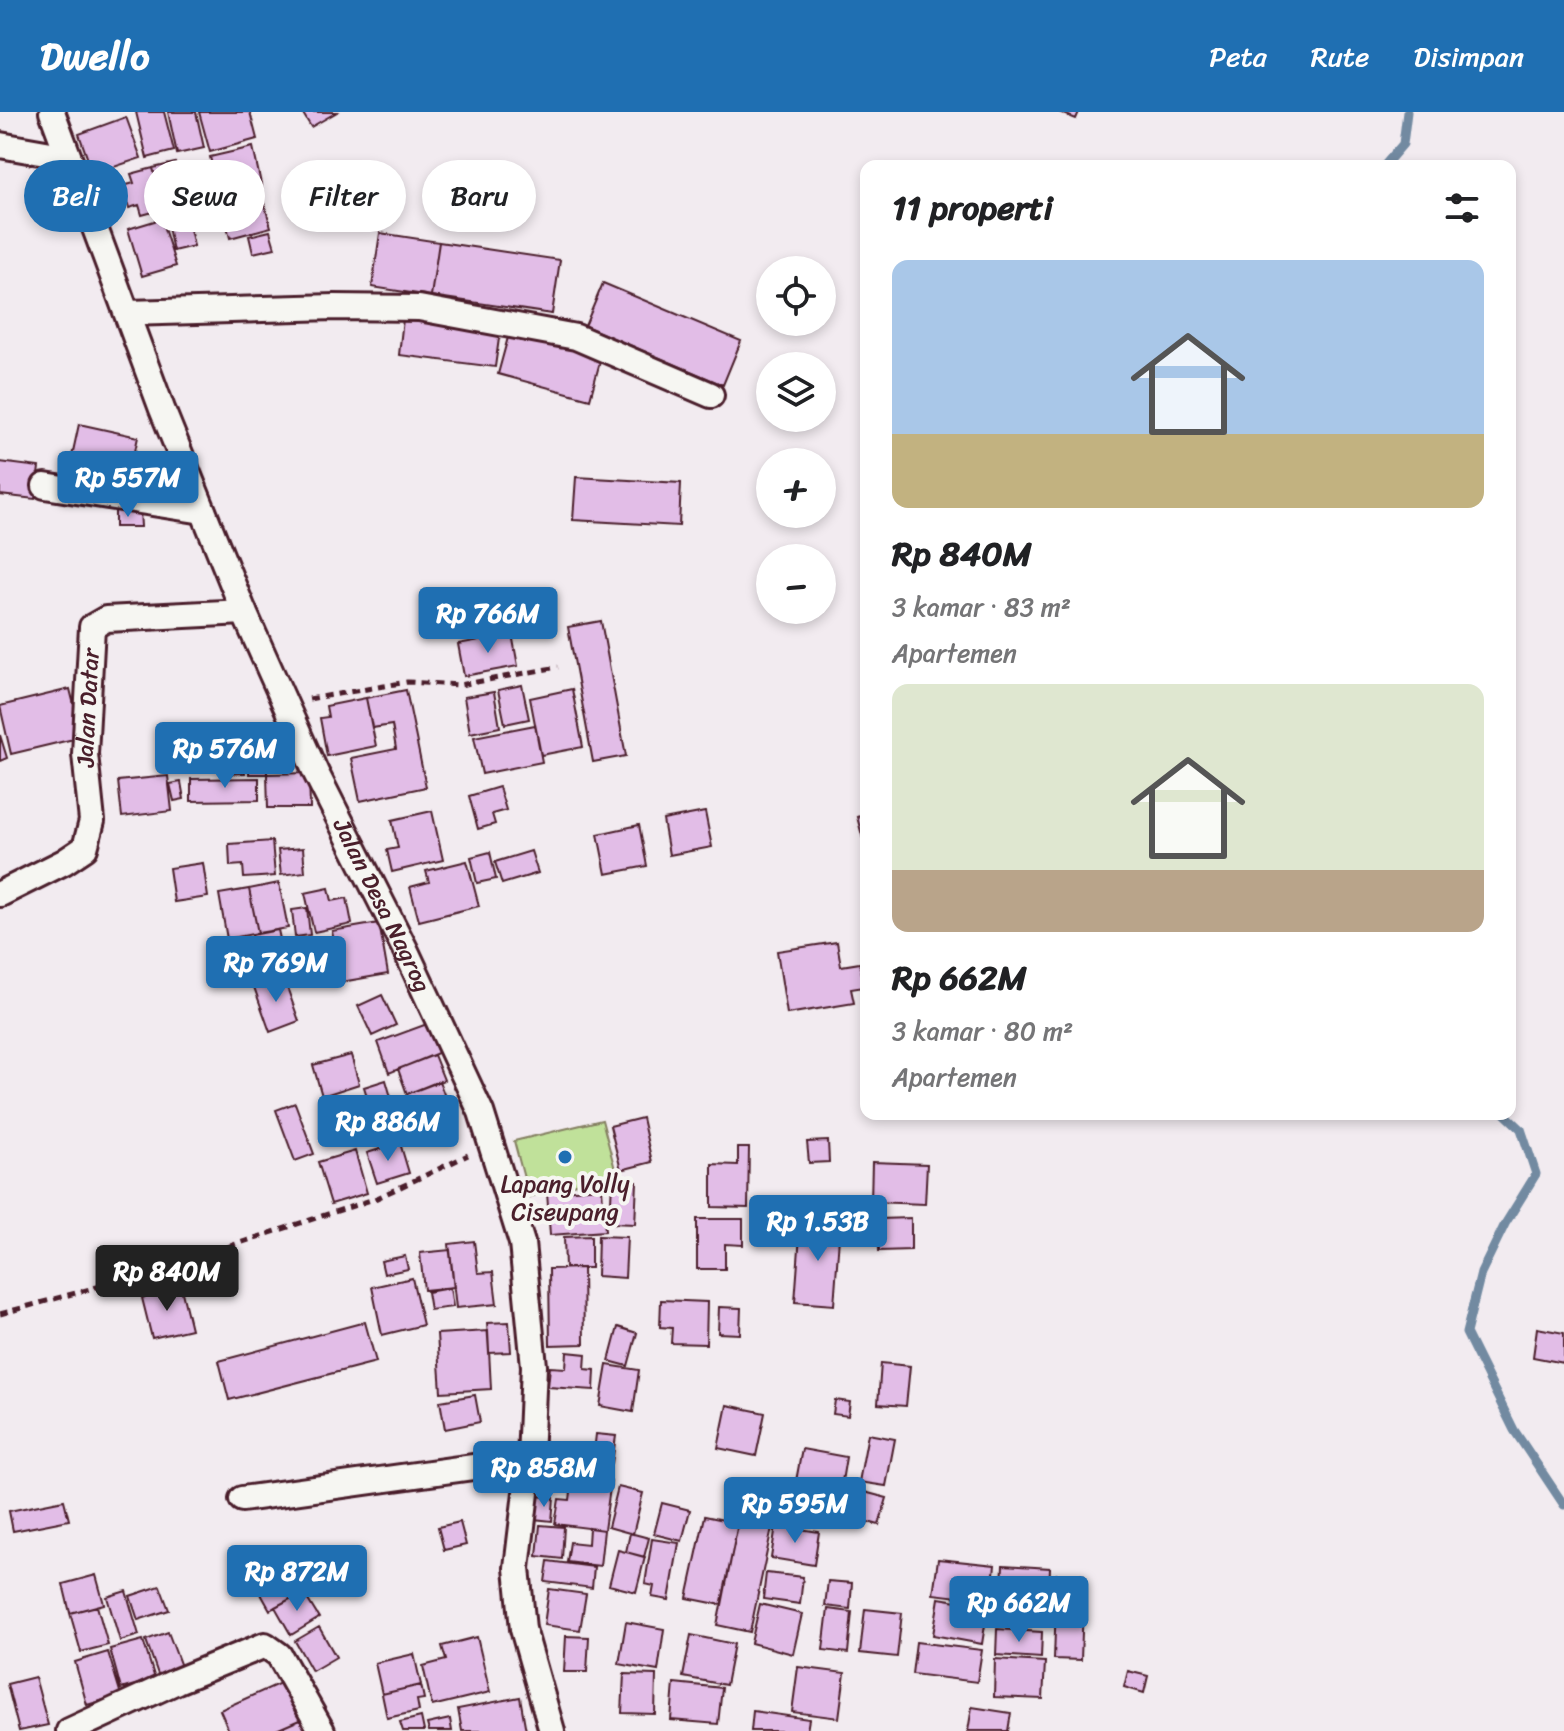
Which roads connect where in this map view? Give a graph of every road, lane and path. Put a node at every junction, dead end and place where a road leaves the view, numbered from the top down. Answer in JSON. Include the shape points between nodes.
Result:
{"nodes":[{"id":1,"x":52,"y":112,"type":"edge"},
{"id":2,"x":0,"y":145,"type":"edge"},
{"id":3,"x":68,"y":157,"type":"junction"},
{"id":4,"x":128,"y":313,"type":"junction"},
{"id":5,"x":711,"y":395,"type":"dead end"},
{"id":6,"x":45,"y":486,"type":"dead end"},
{"id":7,"x":203,"y":511,"type":"junction"},
{"id":8,"x":244,"y":612,"type":"junction"},
{"id":9,"x":558,"y":667,"type":"dead end"},
{"id":10,"x":285,"y":703,"type":"junction"},
{"id":11,"x":0,"y":894,"type":"edge"},
{"id":12,"x":491,"y":1144,"type":"junction"},
{"id":13,"x":0,"y":1314,"type":"edge"},
{"id":14,"x":530,"y":1459,"type":"junction"},
{"id":15,"x":242,"y":1499,"type":"dead end"},
{"id":16,"x":69,"y":1731,"type":"edge"},
{"id":17,"x":322,"y":1731,"type":"edge"},
{"id":18,"x":552,"y":1731,"type":"edge"}],
"edges":[{"from":1,"to":3,"type":"street","name":"Jalan Desa Nagrog"},
{"from":2,"to":3,"type":"street"},
{"from":3,"to":4,"type":"street","name":"Jalan Desa Nagrog"},
{"from":4,"to":5,"type":"street","via":[[419,308],[576,337]]},
{"from":4,"to":7,"type":"street","name":"Jalan Desa Nagrog"},
{"from":6,"to":7,"type":"street"},
{"from":7,"to":8,"type":"street","name":"Jalan Desa Nagrog"},
{"from":8,"to":10,"type":"street","name":"Jalan Desa Nagrog"},
{"from":8,"to":11,"type":"street","name":"Jalan Datar","via":[[106,619],[92,627],[85,754],[92,821],[85,848]]},
{"from":9,"to":10,"type":"path","via":[[460,685],[407,682]]},
{"from":10,"to":12,"type":"street","name":"Jalan Desa Nagrog","via":[[406,951]]},
{"from":12,"to":13,"type":"path","via":[[377,1198],[151,1272]]},
{"from":12,"to":14,"type":"street","name":"Jalan Desa Nagrog","via":[[522,1243],[534,1366]]},
{"from":14,"to":15,"type":"street"},
{"from":14,"to":18,"type":"street","name":"Jalan Desa Nagrog","via":[[517,1568],[523,1629]]},
{"from":16,"to":17,"type":"street","via":[[265,1645],[279,1655]]}]}
